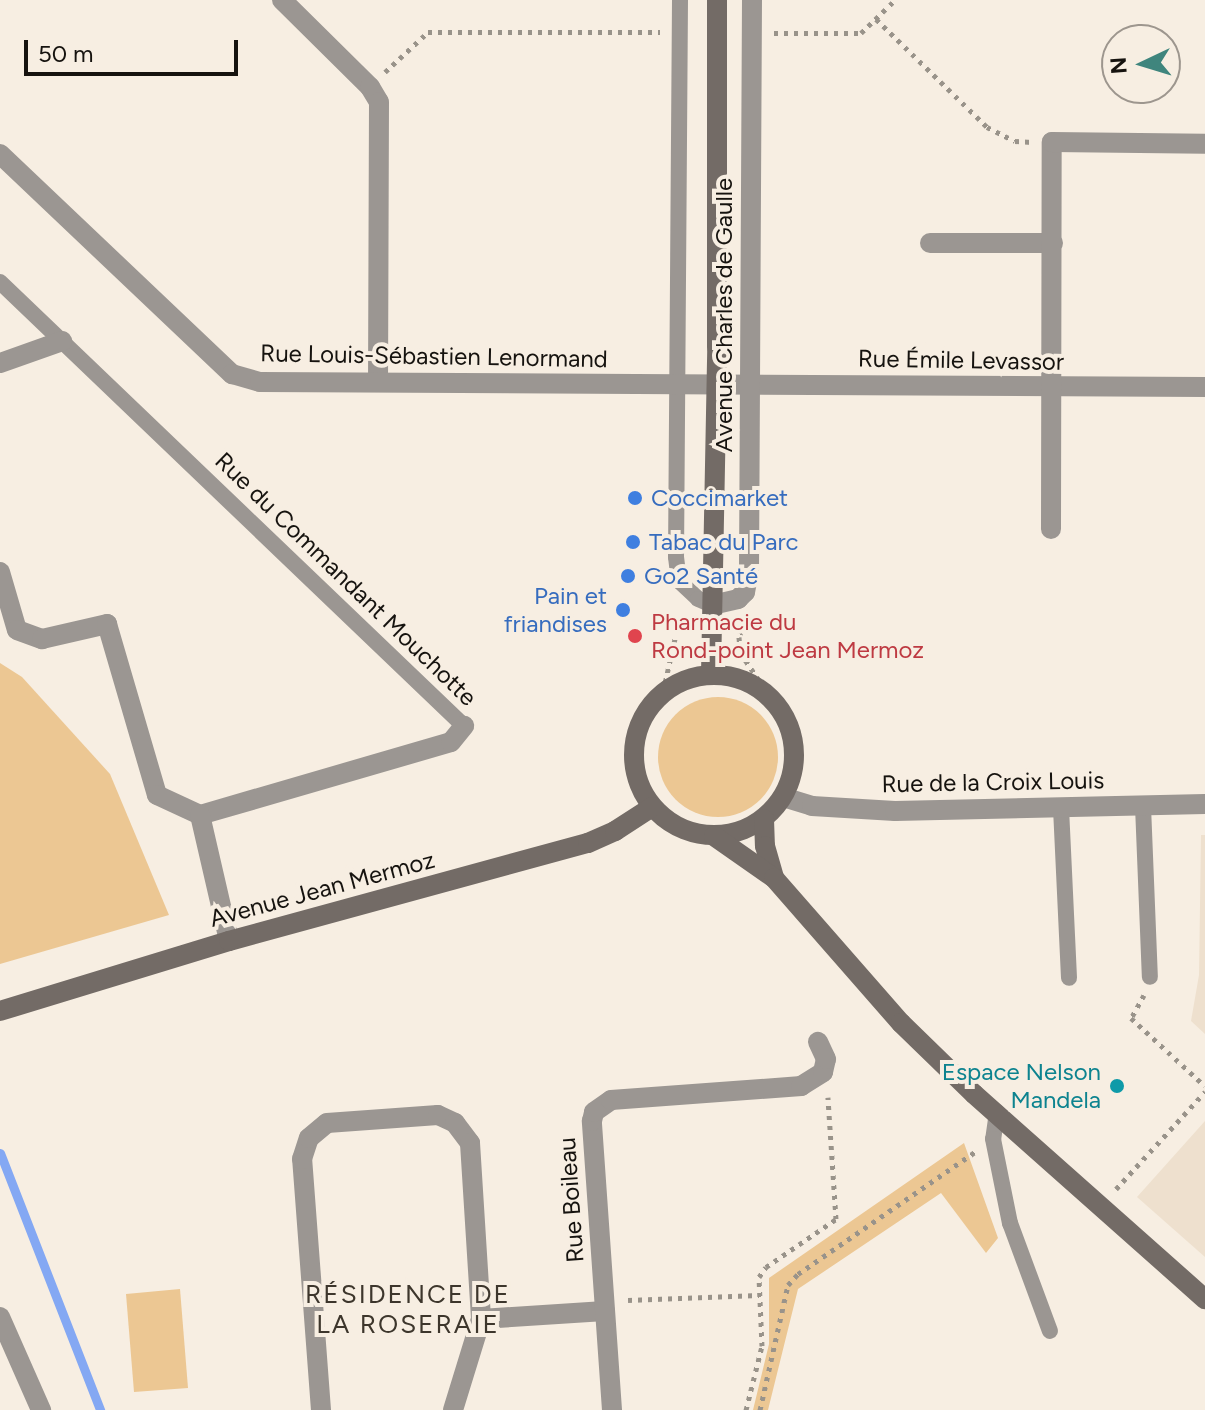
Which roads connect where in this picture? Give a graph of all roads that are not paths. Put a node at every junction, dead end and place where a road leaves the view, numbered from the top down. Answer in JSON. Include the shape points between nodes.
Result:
{"nodes":[{"id":1,"x":282,"y":0,"type":"edge"},
{"id":2,"x":680,"y":0,"type":"edge"},
{"id":3,"x":717,"y":0,"type":"edge"},
{"id":4,"x":752,"y":0,"type":"edge"},
{"id":5,"x":1205,"y":144,"type":"edge"},
{"id":6,"x":0,"y":154,"type":"edge"},
{"id":7,"x":930,"y":243,"type":"dead end"},
{"id":8,"x":1053,"y":243,"type":"junction"},
{"id":9,"x":0,"y":282,"type":"edge"},
{"id":10,"x":62,"y":341,"type":"junction"},
{"id":11,"x":0,"y":363,"type":"edge"},
{"id":12,"x":378,"y":382,"type":"junction"},
{"id":13,"x":716,"y":383,"type":"junction"},
{"id":14,"x":749,"y":383,"type":"junction"},
{"id":15,"x":679,"y":384,"type":"junction"},
{"id":16,"x":1051,"y":387,"type":"junction"},
{"id":17,"x":1205,"y":387,"type":"edge"},
{"id":18,"x":1051,"y":529,"type":"dead end"},
{"id":19,"x":0,"y":572,"type":"edge"},
{"id":20,"x":712,"y":605,"type":"junction"},
{"id":21,"x":711,"y":674,"type":"junction"},
{"id":22,"x":464,"y":726,"type":"joint"},
{"id":23,"x":783,"y":797,"type":"junction"},
{"id":24,"x":1205,"y":804,"type":"edge"},
{"id":25,"x":1143,"y":806,"type":"junction"},
{"id":26,"x":652,"y":807,"type":"junction"},
{"id":27,"x":1061,"y":808,"type":"junction"},
{"id":28,"x":200,"y":815,"type":"junction"},
{"id":29,"x":764,"y":819,"type":"junction"},
{"id":30,"x":714,"y":836,"type":"junction"},
{"id":31,"x":774,"y":878,"type":"junction"},
{"id":32,"x":229,"y":941,"type":"junction"},
{"id":33,"x":1150,"y":977,"type":"road end"},
{"id":34,"x":1069,"y":978,"type":"dead end"},
{"id":35,"x":0,"y":1011,"type":"edge"},
{"id":36,"x":818,"y":1042,"type":"dead end"},
{"id":37,"x":997,"y":1112,"type":"junction"},
{"id":38,"x":1205,"y":1299,"type":"edge"},
{"id":39,"x":604,"y":1306,"type":"junction"},
{"id":40,"x":0,"y":1317,"type":"edge"},
{"id":41,"x":481,"y":1319,"type":"junction"},
{"id":42,"x":1050,"y":1331,"type":"dead end"},
{"id":43,"x":41,"y":1410,"type":"edge"},
{"id":44,"x":321,"y":1410,"type":"edge"},
{"id":45,"x":453,"y":1410,"type":"edge"},
{"id":46,"x":612,"y":1410,"type":"edge"}],
"edges":[{"from":1,"to":12,"type":"street","via":[[379,102]]},
{"from":2,"to":15,"type":"lane"},
{"from":3,"to":13,"type":"street","name":"Avenue Charles de Gaulle"},
{"from":4,"to":14,"type":"street","name":"Avenue Charles de Gaulle"},
{"from":5,"to":8,"type":"street","via":[[1052,142]]},
{"from":6,"to":12,"type":"street","name":"Rue Louis-Sébastien Lenormand","via":[[232,374],[260,382]]},
{"from":7,"to":8,"type":"street"},
{"from":8,"to":16,"type":"street"},
{"from":9,"to":10,"type":"lane","name":"Rue du Commandant Mouchotte"},
{"from":10,"to":11,"type":"street"},
{"from":10,"to":22,"type":"lane","name":"Rue du Commandant Mouchotte"},
{"from":12,"to":15,"type":"street","name":"Rue Louis-Sébastien Lenormand"},
{"from":13,"to":14,"type":"street","name":"Rue Émile Levassor"},
{"from":13,"to":15,"type":"street","name":"Rue Louis-Sébastien Lenormand"},
{"from":13,"to":20,"type":"street","name":"Avenue Charles de Gaulle"},
{"from":14,"to":16,"type":"street","name":"Rue Émile Levassor"},
{"from":14,"to":20,"type":"street","name":"Avenue Charles de Gaulle","via":[[749,582],[738,599]]},
{"from":15,"to":20,"type":"lane","via":[[679,581]]},
{"from":16,"to":17,"type":"street","name":"Rue Émile Levassor"},
{"from":16,"to":18,"type":"street"},
{"from":19,"to":28,"type":"street","via":[[17,630],[42,639],[107,624],[157,795]]},
{"from":20,"to":21,"type":"street","name":"Avenue Charles de Gaulle"},
{"from":21,"to":23,"type":"street","via":[[733,676],[770,697],[784,714],[795,756]]},
{"from":21,"to":26,"type":"street","via":[[686,679],[663,692],[636,735],[633,760]]},
{"from":22,"to":28,"type":"street","name":"Rue du Commandant Mouchotte","via":[[451,742]]},
{"from":23,"to":27,"type":"street","name":"Rue de la Croix Louis","via":[[812,806],[895,811]]},
{"from":23,"to":29,"type":"street"},
{"from":24,"to":25,"type":"street","name":"Rue de la Croix Louis"},
{"from":25,"to":27,"type":"street","name":"Rue de la Croix Louis"},
{"from":25,"to":33,"type":"lane"},
{"from":26,"to":30,"type":"street","via":[[691,833]]},
{"from":26,"to":32,"type":"street","name":"Avenue Jean Mermoz","via":[[588,843]]},
{"from":27,"to":34,"type":"lane"},
{"from":28,"to":32,"type":"street"},
{"from":29,"to":30,"type":"street","via":[[740,832]]},
{"from":29,"to":31,"type":"street"},
{"from":30,"to":31,"type":"street"},
{"from":31,"to":37,"type":"street","via":[[901,1023]]},
{"from":32,"to":35,"type":"street","name":"Avenue Jean Mermoz"},
{"from":36,"to":39,"type":"street","name":"Rue Boileau","via":[[826,1059],[823,1072],[801,1086],[601,1104],[592,1121]]},
{"from":37,"to":38,"type":"street"},
{"from":37,"to":42,"type":"lane","via":[[993,1139],[1010,1223]]},
{"from":39,"to":41,"type":"street"},
{"from":39,"to":46,"type":"street","name":"Rue Boileau"},
{"from":40,"to":43,"type":"street"},
{"from":41,"to":44,"type":"street","via":[[470,1143],[455,1123],[438,1115],[327,1123],[309,1138],[302,1159]]},
{"from":41,"to":45,"type":"street"}]}
